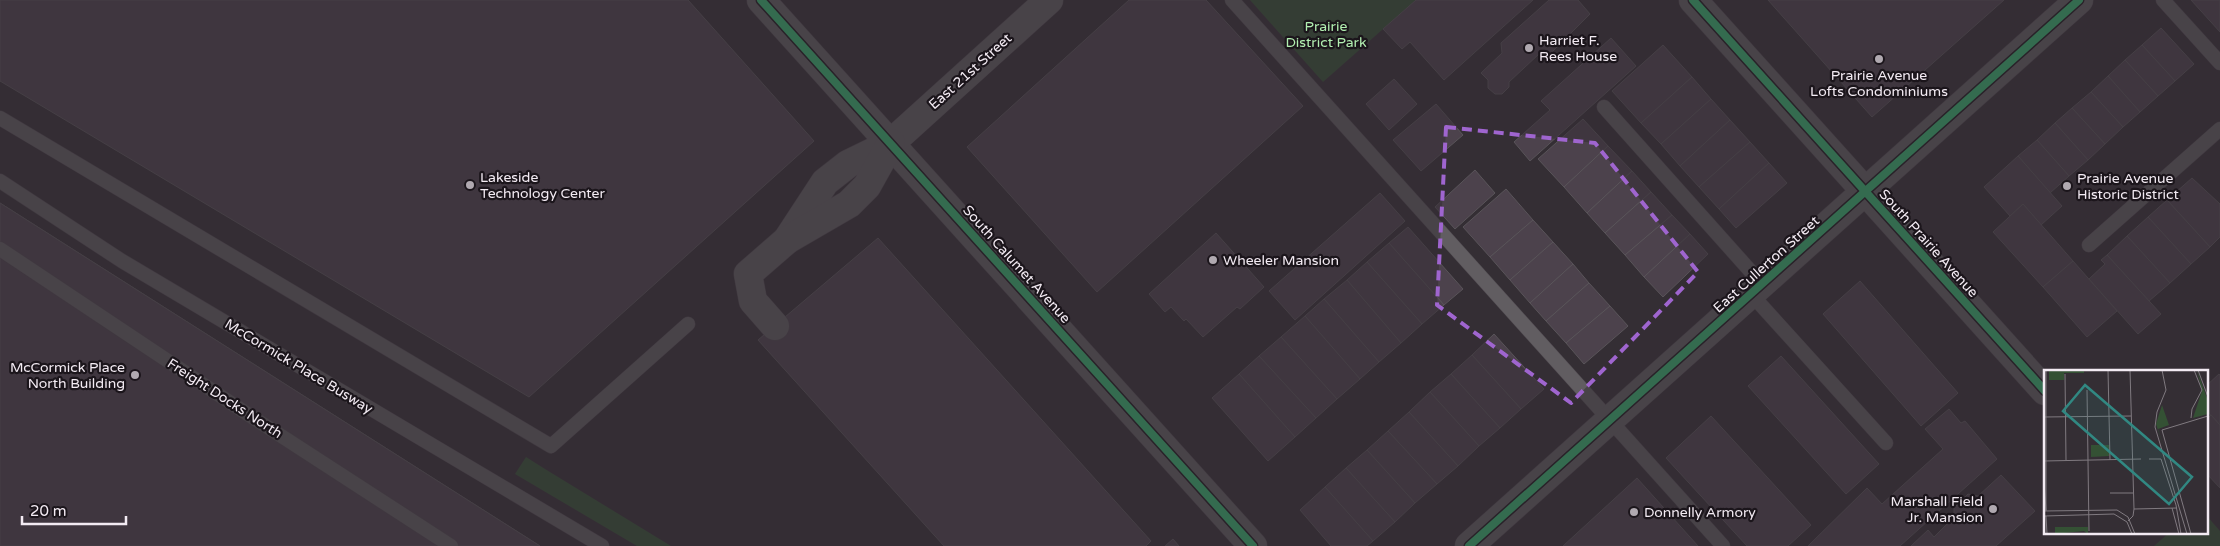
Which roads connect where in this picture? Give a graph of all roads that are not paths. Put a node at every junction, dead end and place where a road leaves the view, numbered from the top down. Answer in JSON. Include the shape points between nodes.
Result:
{"nodes":[{"id":1,"x":760,"y":0,"type":"edge"},
{"id":2,"x":1048,"y":0,"type":"edge"},
{"id":3,"x":1232,"y":0,"type":"edge"},
{"id":4,"x":1694,"y":0,"type":"edge"},
{"id":5,"x":2079,"y":0,"type":"edge"},
{"id":6,"x":2164,"y":0,"type":"edge"},
{"id":7,"x":2220,"y":63,"type":"edge"},
{"id":8,"x":1604,"y":108,"type":"dead end"},
{"id":9,"x":0,"y":118,"type":"edge"},
{"id":10,"x":2220,"y":129,"type":"edge"},
{"id":11,"x":891,"y":143,"type":"junction"},
{"id":12,"x":0,"y":180,"type":"edge"},
{"id":13,"x":1865,"y":191,"type":"junction"},
{"id":14,"x":2089,"y":245,"type":"dead end"},
{"id":15,"x":0,"y":249,"type":"edge"},
{"id":16,"x":1756,"y":289,"type":"junction"},
{"id":17,"x":688,"y":324,"type":"dead end"},
{"id":18,"x":775,"y":326,"type":"dead end"},
{"id":19,"x":2044,"y":390,"type":"edge"},
{"id":20,"x":1610,"y":420,"type":"junction"},
{"id":21,"x":1886,"y":443,"type":"dead end"},
{"id":22,"x":451,"y":546,"type":"edge"},
{"id":23,"x":602,"y":546,"type":"edge"},
{"id":24,"x":1253,"y":546,"type":"edge"},
{"id":25,"x":1469,"y":546,"type":"edge"},
{"id":26,"x":1723,"y":546,"type":"edge"}],
"edges":[{"from":1,"to":11,"type":"street","name":"South Calumet Avenue"},
{"from":2,"to":11,"type":"street","name":"East 21st Street"},
{"from":3,"to":20,"type":"lane"},
{"from":4,"to":13,"type":"street","name":"South Prairie Avenue"},
{"from":5,"to":13,"type":"street","name":"East Cullerton Street"},
{"from":6,"to":7,"type":"lane"},
{"from":8,"to":16,"type":"lane"},
{"from":9,"to":17,"type":"lane","via":[[551,446]]},
{"from":10,"to":14,"type":"lane"},
{"from":11,"to":18,"type":"street","name":"East 21st Street","via":[[867,186],[849,204],[787,240],[748,274],[752,301]]},
{"from":11,"to":24,"type":"street","name":"South Calumet Avenue"},
{"from":12,"to":23,"type":"lane","name":"McCormick Place Busway","via":[[122,262]]},
{"from":13,"to":16,"type":"street","name":"East Cullerton Street"},
{"from":13,"to":19,"type":"street","name":"South Prairie Avenue"},
{"from":15,"to":22,"type":"lane","name":"Freight Docks North"},
{"from":16,"to":20,"type":"street","name":"East Cullerton Street"},
{"from":16,"to":21,"type":"lane"},
{"from":20,"to":25,"type":"street","name":"East Cullerton Street"},
{"from":20,"to":26,"type":"lane"}]}
